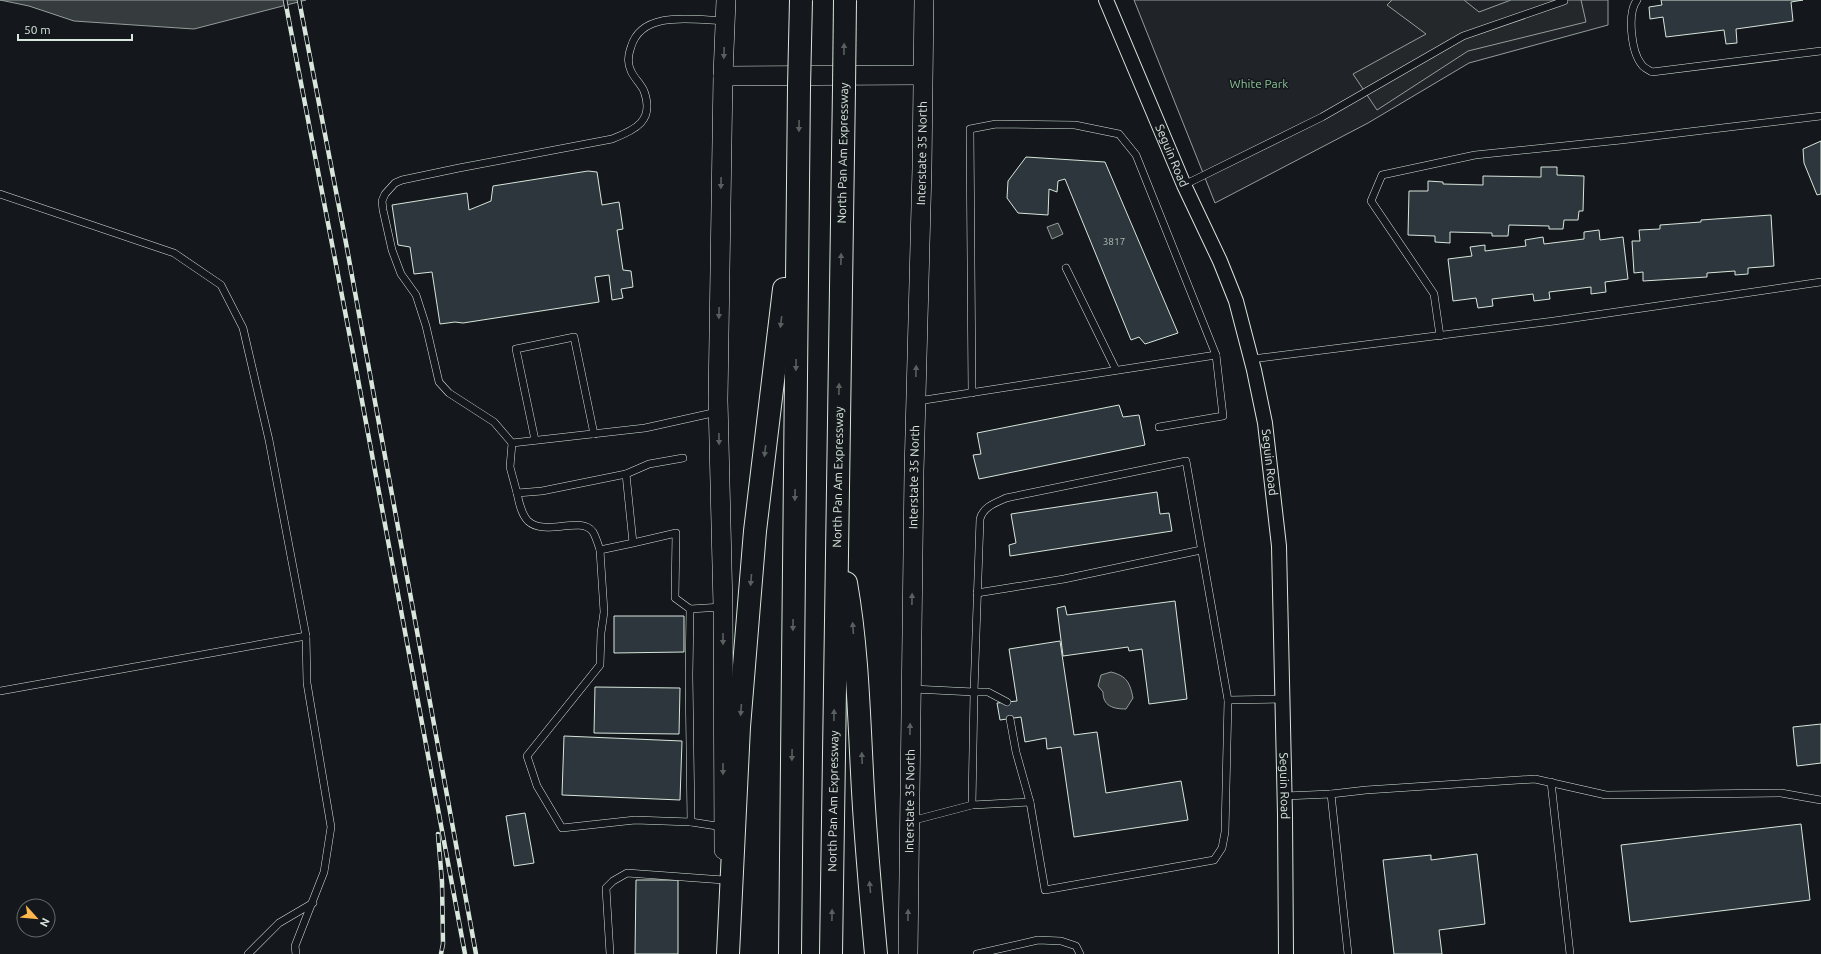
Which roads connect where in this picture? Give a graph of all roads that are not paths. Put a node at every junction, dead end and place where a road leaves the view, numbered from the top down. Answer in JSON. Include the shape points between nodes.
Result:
{"nodes":[{"id":1,"x":726,"y":0,"type":"edge"},
{"id":2,"x":801,"y":0,"type":"edge"},
{"id":3,"x":845,"y":0,"type":"edge"},
{"id":4,"x":924,"y":0,"type":"edge"},
{"id":5,"x":1106,"y":0,"type":"edge"},
{"id":6,"x":1637,"y":0,"type":"edge"},
{"id":7,"x":1564,"y":1,"type":"dead end"},
{"id":8,"x":725,"y":21,"type":"junction"},
{"id":9,"x":1821,"y":51,"type":"edge"},
{"id":10,"x":922,"y":75,"type":"junction"},
{"id":11,"x":723,"y":76,"type":"junction"},
{"id":12,"x":1821,"y":116,"type":"edge"},
{"id":13,"x":798,"y":172,"type":"junction"},
{"id":14,"x":1184,"y":185,"type":"junction"},
{"id":15,"x":0,"y":194,"type":"edge"},
{"id":16,"x":1066,"y":268,"type":"dead end"},
{"id":17,"x":1821,"y":282,"type":"edge"},
{"id":18,"x":1440,"y":336,"type":"junction"},
{"id":19,"x":1216,"y":355,"type":"junction"},
{"id":20,"x":1252,"y":359,"type":"junction"},
{"id":21,"x":1116,"y":370,"type":"junction"},
{"id":22,"x":972,"y":393,"type":"junction"},
{"id":23,"x":915,"y":402,"type":"junction"},
{"id":24,"x":718,"y":412,"type":"junction"},
{"id":25,"x":1159,"y":427,"type":"dead end"},
{"id":26,"x":594,"y":434,"type":"junction"},
{"id":27,"x":534,"y":440,"type":"junction"},
{"id":28,"x":512,"y":443,"type":"junction"},
{"id":29,"x":683,"y":458,"type":"dead end"},
{"id":30,"x":626,"y":474,"type":"junction"},
{"id":31,"x":517,"y":493,"type":"junction"},
{"id":32,"x":837,"y":526,"type":"junction"},
{"id":33,"x":633,"y":543,"type":"junction"},
{"id":34,"x":600,"y":550,"type":"junction"},
{"id":35,"x":1201,"y":550,"type":"junction"},
{"id":36,"x":977,"y":593,"type":"junction"},
{"id":37,"x":723,"y":607,"type":"junction"},
{"id":38,"x":690,"y":609,"type":"junction"},
{"id":39,"x":306,"y":636,"type":"junction"},
{"id":40,"x":911,"y":688,"type":"junction"},
{"id":41,"x":0,"y":691,"type":"edge"},
{"id":42,"x":974,"y":692,"type":"junction"},
{"id":43,"x":1283,"y":699,"type":"junction"},
{"id":44,"x":1228,"y":700,"type":"junction"},
{"id":45,"x":1007,"y":702,"type":"dead end"},
{"id":46,"x":1010,"y":719,"type":"dead end"},
{"id":47,"x":1551,"y":782,"type":"junction"},
{"id":48,"x":1331,"y":794,"type":"junction"},
{"id":49,"x":1285,"y":796,"type":"junction"},
{"id":50,"x":1821,"y":800,"type":"edge"},
{"id":51,"x":1030,"y":802,"type":"junction"},
{"id":52,"x":972,"y":805,"type":"junction"},
{"id":53,"x":909,"y":821,"type":"junction"},
{"id":54,"x":691,"y":822,"type":"junction"},
{"id":55,"x":723,"y":827,"type":"junction"},
{"id":56,"x":724,"y":880,"type":"junction"},
{"id":57,"x":313,"y":903,"type":"junction"},
{"id":58,"x":248,"y":954,"type":"edge"},
{"id":59,"x":296,"y":954,"type":"edge"},
{"id":60,"x":610,"y":954,"type":"edge"},
{"id":61,"x":727,"y":954,"type":"edge"},
{"id":62,"x":790,"y":954,"type":"edge"},
{"id":63,"x":831,"y":954,"type":"edge"},
{"id":64,"x":876,"y":954,"type":"edge"},
{"id":65,"x":908,"y":954,"type":"edge"},
{"id":66,"x":977,"y":954,"type":"edge"},
{"id":67,"x":1080,"y":954,"type":"edge"},
{"id":68,"x":1286,"y":954,"type":"edge"},
{"id":69,"x":1348,"y":954,"type":"edge"},
{"id":70,"x":1570,"y":954,"type":"edge"}],
"edges":[{"from":1,"to":8,"type":"main road"},
{"from":2,"to":13,"type":"highway","one_way":true,"bridge":true},
{"from":32,"to":3,"type":"highway","name":"North Pan Am Expressway","one_way":true,"bridge":true},
{"from":4,"to":10,"type":"main road","name":"Interstate 35 North"},
{"from":5,"to":14,"type":"street","name":"Seguin Road"},
{"from":6,"to":9,"type":"lane","via":[[1632,6],[1633,47],[1642,66],[1652,72]]},
{"from":7,"to":14,"type":"lane","via":[[1463,36],[1322,117]]},
{"from":8,"to":11,"type":"main road","one_way":true},
{"from":8,"to":28,"type":"lane","via":[[658,21],[639,32],[633,40],[628,60],[647,102],[646,114],[634,130],[612,139],[402,180],[395,183],[385,194],[382,201],[383,210],[392,250],[401,274],[416,295],[439,382],[449,393],[494,422]]},
{"from":10,"to":11,"type":"main road"},
{"from":23,"to":10,"type":"main road","name":"Interstate 35 North","one_way":true},
{"from":11,"to":24,"type":"main road","one_way":true},
{"from":12,"to":18,"type":"lane","via":[[1475,154],[1382,175],[1371,201],[1434,294]]},
{"from":13,"to":61,"type":"highway","one_way":true,"via":[[754,539],[739,727]]},
{"from":13,"to":62,"type":"highway","one_way":true},
{"from":14,"to":20,"type":"street","name":"Seguin Road","via":[[1234,295]]},
{"from":15,"to":39,"type":"lane","via":[[174,253],[221,285],[245,336],[269,440]]},
{"from":16,"to":21,"type":"lane"},
{"from":17,"to":18,"type":"lane"},
{"from":18,"to":20,"type":"lane"},
{"from":19,"to":21,"type":"lane"},
{"from":19,"to":22,"type":"lane","via":[[1136,155],[1119,134],[1075,125],[996,124],[970,129]]},
{"from":19,"to":25,"type":"lane","via":[[1223,416]]},
{"from":20,"to":43,"type":"street","name":"Seguin Road","via":[[1265,423],[1279,546]]},
{"from":21,"to":22,"type":"lane"},
{"from":22,"to":23,"type":"lane"},
{"from":40,"to":23,"type":"main road","name":"Interstate 35 North","one_way":true},
{"from":24,"to":26,"type":"lane","via":[[645,428]]},
{"from":24,"to":37,"type":"main road","one_way":true},
{"from":26,"to":27,"type":"lane"},
{"from":26,"to":27,"type":"lane","via":[[574,337],[516,349]]},
{"from":27,"to":28,"type":"lane"},
{"from":28,"to":31,"type":"lane","via":[[510,467]]},
{"from":29,"to":30,"type":"lane","via":[[649,464]]},
{"from":30,"to":31,"type":"lane","via":[[542,491]]},
{"from":30,"to":33,"type":"lane"},
{"from":31,"to":34,"type":"lane","via":[[522,511],[529,522],[538,527],[584,526],[593,532]]},
{"from":63,"to":32,"type":"highway","name":"North Pan Am Expressway","one_way":true},
{"from":64,"to":32,"type":"highway","one_way":true,"via":[[867,859],[852,616]]},
{"from":33,"to":34,"type":"lane"},
{"from":33,"to":38,"type":"lane","via":[[676,534],[675,598]]},
{"from":34,"to":54,"type":"lane","via":[[604,612],[600,665],[527,756],[534,778],[562,828],[635,820]]},
{"from":35,"to":36,"type":"lane","via":[[1064,579]]},
{"from":35,"to":36,"type":"lane","via":[[1186,461],[1006,498],[986,508],[980,519]]},
{"from":35,"to":44,"type":"lane"},
{"from":36,"to":42,"type":"lane"},
{"from":37,"to":38,"type":"lane"},
{"from":37,"to":55,"type":"main road","one_way":true},
{"from":38,"to":54,"type":"lane"},
{"from":39,"to":41,"type":"lane"},
{"from":39,"to":57,"type":"lane","via":[[307,683],[331,828],[324,872]]},
{"from":40,"to":42,"type":"lane"},
{"from":53,"to":40,"type":"main road","name":"Interstate 35 North","one_way":true},
{"from":42,"to":45,"type":"lane","via":[[988,692]]},
{"from":42,"to":52,"type":"lane"},
{"from":43,"to":44,"type":"lane"},
{"from":43,"to":49,"type":"street","name":"Seguin Road"},
{"from":44,"to":51,"type":"lane","via":[[1225,832],[1222,848],[1214,860],[1045,890]]},
{"from":46,"to":51,"type":"lane"},
{"from":47,"to":48,"type":"lane","via":[[1535,779]]},
{"from":47,"to":50,"type":"lane","via":[[1606,795],[1781,793]]},
{"from":47,"to":70,"type":"lane"},
{"from":48,"to":49,"type":"lane"},
{"from":48,"to":69,"type":"lane"},
{"from":49,"to":68,"type":"street","name":"Seguin Road"},
{"from":51,"to":52,"type":"lane"},
{"from":52,"to":53,"type":"lane"},
{"from":65,"to":53,"type":"main road","name":"Interstate 35 North","one_way":true},
{"from":54,"to":55,"type":"lane"},
{"from":55,"to":56,"type":"main road"},
{"from":56,"to":60,"type":"lane","via":[[627,873],[613,881],[606,888]]},
{"from":56,"to":61,"type":"main road"},
{"from":57,"to":58,"type":"lane","via":[[279,923]]},
{"from":57,"to":59,"type":"lane","via":[[296,946]]},
{"from":66,"to":67,"type":"lane","via":[[1038,940],[1061,941],[1076,946]]}]}
